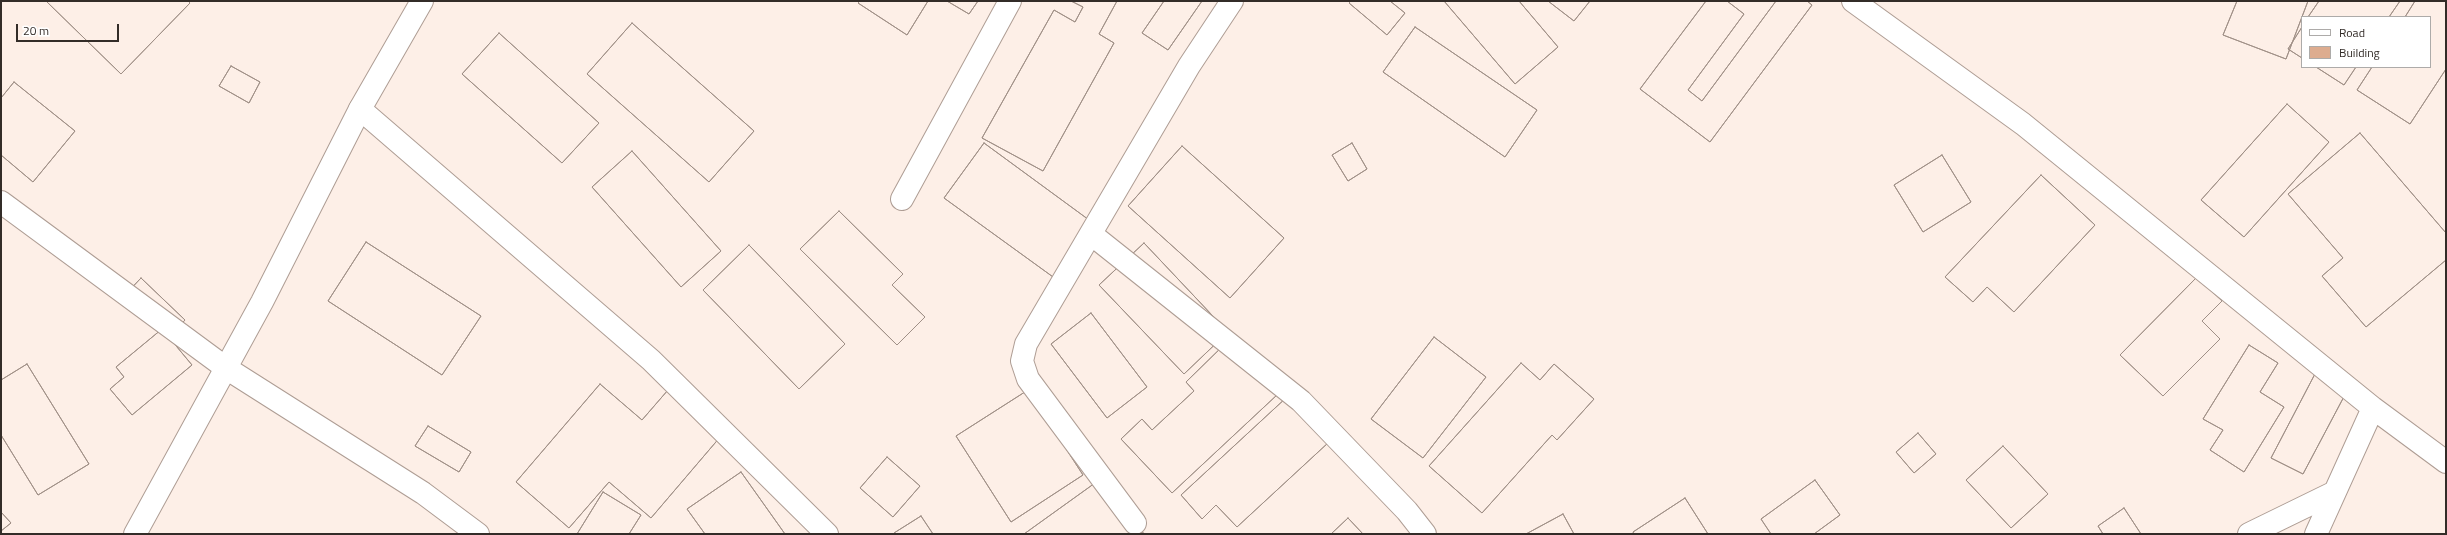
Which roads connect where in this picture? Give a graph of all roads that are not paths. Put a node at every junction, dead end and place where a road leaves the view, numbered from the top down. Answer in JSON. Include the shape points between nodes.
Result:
{"nodes":[{"id":1,"x":422,"y":1,"type":"edge"},
{"id":2,"x":1010,"y":1,"type":"edge"},
{"id":3,"x":1232,"y":1,"type":"edge"},
{"id":4,"x":1853,"y":1,"type":"edge"},
{"id":5,"x":360,"y":109,"type":"junction"},
{"id":6,"x":902,"y":199,"type":"dead end"},
{"id":7,"x":1,"y":202,"type":"edge"},
{"id":8,"x":1090,"y":234,"type":"junction"},
{"id":9,"x":226,"y":368,"type":"junction"},
{"id":10,"x":2373,"y":408,"type":"junction"},
{"id":11,"x":2446,"y":462,"type":"edge"},
{"id":12,"x":2333,"y":493,"type":"junction"},
{"id":13,"x":1135,"y":523,"type":"dead end"},
{"id":14,"x":135,"y":534,"type":"edge"},
{"id":15,"x":478,"y":534,"type":"edge"},
{"id":16,"x":827,"y":534,"type":"edge"},
{"id":17,"x":1425,"y":534,"type":"edge"},
{"id":18,"x":2249,"y":534,"type":"edge"},
{"id":19,"x":2316,"y":534,"type":"edge"}],
"edges":[{"from":1,"to":5,"type":"street"},
{"from":2,"to":6,"type":"street"},
{"from":3,"to":8,"type":"street","via":[[1189,66]]},
{"from":4,"to":10,"type":"street","via":[[2023,124]]},
{"from":5,"to":9,"type":"street"},
{"from":5,"to":16,"type":"street","via":[[651,360]]},
{"from":7,"to":9,"type":"street"},
{"from":8,"to":13,"type":"street","via":[[1026,344],[1022,361],[1028,379]]},
{"from":8,"to":17,"type":"street","via":[[1301,402],[1407,511]]},
{"from":9,"to":14,"type":"street"},
{"from":9,"to":15,"type":"street","via":[[423,494]]},
{"from":10,"to":11,"type":"street"},
{"from":10,"to":12,"type":"street"},
{"from":12,"to":18,"type":"street"},
{"from":12,"to":19,"type":"street"}]}
